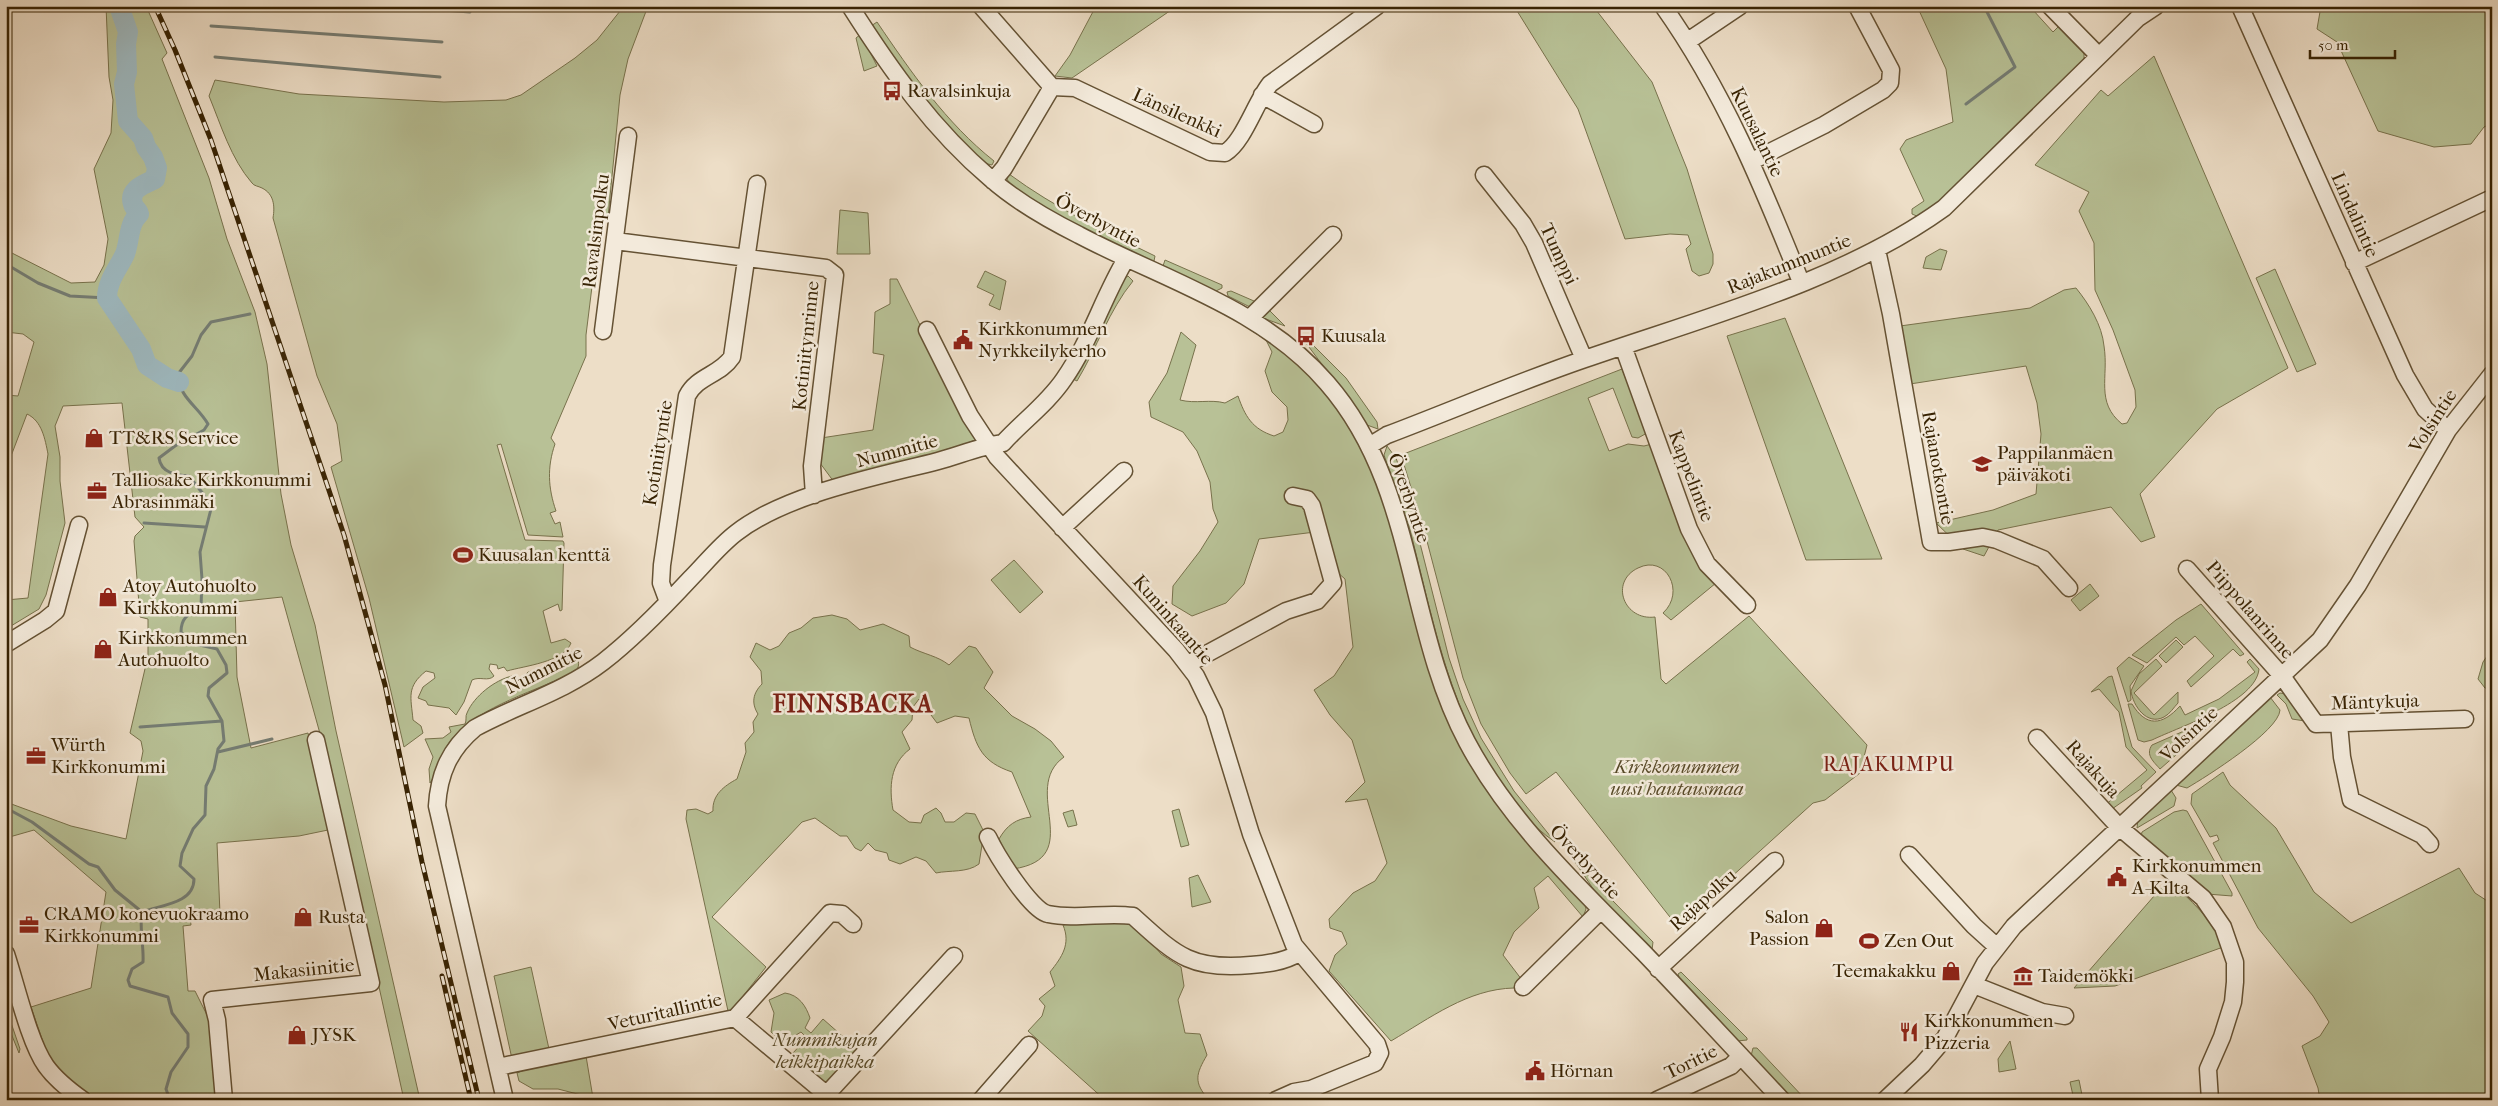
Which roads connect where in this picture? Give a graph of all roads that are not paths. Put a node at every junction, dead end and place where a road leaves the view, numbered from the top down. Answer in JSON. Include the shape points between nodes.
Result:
{"nodes":[{"id":1,"x":850,"y":6,"type":"edge"},
{"id":2,"x":981,"y":6,"type":"edge"},
{"id":3,"x":1377,"y":6,"type":"edge"},
{"id":4,"x":1663,"y":6,"type":"edge"},
{"id":5,"x":1740,"y":6,"type":"edge"},
{"id":6,"x":1857,"y":6,"type":"edge"},
{"id":7,"x":2050,"y":6,"type":"edge"},
{"id":8,"x":2156,"y":6,"type":"edge"},
{"id":9,"x":2240,"y":6,"type":"edge"},
{"id":10,"x":1688,"y":41,"type":"junction"},
{"id":11,"x":2099,"y":56,"type":"junction"},
{"id":12,"x":1052,"y":87,"type":"junction"},
{"id":13,"x":1262,"y":95,"type":"junction"},
{"id":14,"x":1314,"y":124,"type":"dead end"},
{"id":15,"x":628,"y":136,"type":"dead end"},
{"id":16,"x":1752,"y":162,"type":"junction"},
{"id":17,"x":1484,"y":175,"type":"dead end"},
{"id":18,"x":993,"y":182,"type":"junction"},
{"id":19,"x":757,"y":184,"type":"dead end"},
{"id":20,"x":2492,"y":198,"type":"edge"},
{"id":21,"x":1332,"y":235,"type":"dead end"},
{"id":22,"x":615,"y":240,"type":"junction"},
{"id":23,"x":1877,"y":250,"type":"junction"},
{"id":24,"x":746,"y":258,"type":"junction"},
{"id":25,"x":1126,"y":259,"type":"junction"},
{"id":26,"x":2354,"y":263,"type":"junction"},
{"id":27,"x":1801,"y":282,"type":"junction"},
{"id":28,"x":1250,"y":318,"type":"junction"},
{"id":29,"x":928,"y":330,"type":"dead end"},
{"id":30,"x":603,"y":331,"type":"dead end"},
{"id":31,"x":1623,"y":346,"type":"junction"},
{"id":32,"x":1584,"y":359,"type":"junction"},
{"id":33,"x":2492,"y":374,"type":"edge"},
{"id":34,"x":2448,"y":430,"type":"junction"},
{"id":35,"x":988,"y":445,"type":"junction"},
{"id":36,"x":1369,"y":446,"type":"junction"},
{"id":37,"x":1124,"y":471,"type":"dead end"},
{"id":38,"x":814,"y":495,"type":"junction"},
{"id":39,"x":1293,"y":496,"type":"dead end"},
{"id":40,"x":79,"y":524,"type":"dead end"},
{"id":41,"x":1062,"y":528,"type":"junction"},
{"id":42,"x":2188,"y":569,"type":"dead end"},
{"id":43,"x":2069,"y":588,"type":"dead end"},
{"id":44,"x":668,"y":602,"type":"junction"},
{"id":45,"x":1748,"y":605,"type":"dead end"},
{"id":46,"x":6,"y":644,"type":"edge"},
{"id":47,"x":1188,"y":664,"type":"junction"},
{"id":48,"x":2282,"y":676,"type":"junction"},
{"id":49,"x":2465,"y":719,"type":"dead end"},
{"id":50,"x":2339,"y":724,"type":"junction"},
{"id":51,"x":2038,"y":738,"type":"dead end"},
{"id":52,"x":316,"y":740,"type":"dead end"},
{"id":53,"x":2118,"y":827,"type":"junction"},
{"id":54,"x":988,"y":837,"type":"dead end"},
{"id":55,"x":2430,"y":844,"type":"dead end"},
{"id":56,"x":1909,"y":855,"type":"dead end"},
{"id":57,"x":1775,"y":861,"type":"dead end"},
{"id":58,"x":1601,"y":910,"type":"junction"},
{"id":59,"x":853,"y":924,"type":"dead end"},
{"id":60,"x":1996,"y":946,"type":"junction"},
{"id":61,"x":1298,"y":953,"type":"junction"},
{"id":62,"x":6,"y":954,"type":"edge"},
{"id":63,"x":954,"y":956,"type":"dead end"},
{"id":64,"x":1658,"y":969,"type":"junction"},
{"id":65,"x":1974,"y":985,"type":"junction"},
{"id":66,"x":1523,"y":986,"type":"dead end"},
{"id":67,"x":2066,"y":1016,"type":"dead end"},
{"id":68,"x":735,"y":1018,"type":"junction"},
{"id":69,"x":1029,"y":1045,"type":"dead end"},
{"id":70,"x":1741,"y":1056,"type":"junction"},
{"id":71,"x":498,"y":1067,"type":"junction"},
{"id":72,"x":1303,"y":1095,"type":"edge"},
{"id":73,"x":830,"y":1097,"type":"edge"},
{"id":74,"x":83,"y":1100,"type":"edge"},
{"id":75,"x":224,"y":1100,"type":"edge"},
{"id":76,"x":505,"y":1100,"type":"edge"},
{"id":77,"x":981,"y":1100,"type":"edge"},
{"id":78,"x":1276,"y":1100,"type":"edge"},
{"id":79,"x":1657,"y":1100,"type":"edge"},
{"id":80,"x":1782,"y":1100,"type":"edge"},
{"id":81,"x":1885,"y":1100,"type":"edge"},
{"id":82,"x":2210,"y":1100,"type":"edge"}],
"edges":[{"from":1,"to":18,"type":"street","name":"Överbyntie","via":[[923,112]]},
{"from":2,"to":12,"type":"street"},
{"from":3,"to":13,"type":"street","name":"Länsilenkki","via":[[1277,78]]},
{"from":4,"to":10,"type":"street","name":"Kuusalantie"},
{"from":5,"to":10,"type":"street"},
{"from":6,"to":16,"type":"street","via":[[1891,70],[1890,83],[1824,125]]},
{"from":7,"to":11,"type":"street"},
{"from":8,"to":11,"type":"street","name":"Rajakummuntie","via":[[2138,18]]},
{"from":9,"to":26,"type":"street","name":"Lindalintie"},
{"from":10,"to":16,"type":"street","name":"Kuusalantie"},
{"from":11,"to":23,"type":"street","name":"Rajakummuntie","via":[[1944,208],[1922,225]]},
{"from":12,"to":13,"type":"street","name":"Länsilenkki","via":[[1075,88],[1219,154],[1236,143]]},
{"from":12,"to":18,"type":"street"},
{"from":13,"to":14,"type":"street"},
{"from":15,"to":22,"type":"street","name":"Ravalsinpolku"},
{"from":16,"to":27,"type":"street","name":"Kuusalantie"},
{"from":17,"to":32,"type":"street","name":"Tumppi","via":[[1523,224],[1534,244]]},
{"from":18,"to":25,"type":"street","name":"Överbyntie","via":[[1058,224]]},
{"from":19,"to":24,"type":"street","name":"Kotiniityntie"},
{"from":20,"to":26,"type":"street"},
{"from":21,"to":28,"type":"street"},
{"from":22,"to":24,"type":"street","name":"Kotiniitynrinne"},
{"from":22,"to":30,"type":"street","name":"Ravalsinpolku"},
{"from":23,"to":27,"type":"street","name":"Rajakummuntie"},
{"from":23,"to":43,"type":"street","name":"Rajanotkontie","via":[[1931,542],[1983,537],[1996,540],[2043,559]]},
{"from":24,"to":38,"type":"street","name":"Kotiniitynrinne","via":[[826,268],[835,275],[812,466]]},
{"from":24,"to":44,"type":"street","name":"Kotiniityntie","via":[[732,357],[723,368],[696,382],[687,396],[662,565],[661,583]]},
{"from":25,"to":28,"type":"street","name":"Överbyntie"},
{"from":25,"to":35,"type":"street","name":"Nummitie","via":[[1065,378],[1034,414],[1020,425],[998,434]]},
{"from":26,"to":34,"type":"street","name":"Lindalintie","via":[[2415,395]]},
{"from":27,"to":31,"type":"street","name":"Rajakummuntie"},
{"from":28,"to":36,"type":"street","name":"Överbyntie","via":[[1310,363],[1344,404]]},
{"from":29,"to":35,"type":"street","name":"Kuninkaantie","via":[[970,416]]},
{"from":31,"to":32,"type":"street","name":"Rajakummuntie"},
{"from":31,"to":45,"type":"street","name":"Kappelintie","via":[[1689,529],[1707,564]]},
{"from":32,"to":36,"type":"street","name":"Rajakummuntie","via":[[1387,435]]},
{"from":33,"to":34,"type":"street","name":"Volsintie"},
{"from":34,"to":48,"type":"street","name":"Volsintie","via":[[2336,620]]},
{"from":35,"to":38,"type":"street","name":"Nummitie"},
{"from":35,"to":41,"type":"street","name":"Kuninkaantie"},
{"from":36,"to":58,"type":"street","name":"Överbyntie","via":[[1390,492],[1442,684],[1467,743],[1525,827]]},
{"from":37,"to":41,"type":"street"},
{"from":38,"to":44,"type":"street","name":"Nummitie","via":[[735,534]]},
{"from":39,"to":47,"type":"street","via":[[1307,499],[1312,506],[1333,583],[1317,601],[1286,611]]},
{"from":40,"to":46,"type":"street","via":[[56,611]]},
{"from":41,"to":47,"type":"street","name":"Kuninkaantie"},
{"from":42,"to":48,"type":"street","name":"Piippolanrinne"},
{"from":44,"to":71,"type":"street","name":"Nummitie","via":[[592,669],[569,684],[475,728],[458,744],[442,772],[438,790],[439,815]]},
{"from":47,"to":61,"type":"street","name":"Kuninkaantie","via":[[1206,693],[1214,714],[1251,834]]},
{"from":48,"to":50,"type":"street","name":"Mäntykuja","via":[[2316,724]]},
{"from":48,"to":53,"type":"street","name":"Volsintie"},
{"from":49,"to":50,"type":"street","name":"Mäntykuja"},
{"from":50,"to":55,"type":"street","via":[[2351,800],[2422,835]]},
{"from":51,"to":53,"type":"street","name":"Rajakuja"},
{"from":52,"to":75,"type":"street","name":"Makasiinitie","via":[[371,983],[212,1000],[217,1020]]},
{"from":53,"to":60,"type":"street","name":"Volsintie"},
{"from":53,"to":82,"type":"street","name":"Rajakuja","via":[[2203,898],[2231,945],[2235,968],[2233,1002],[2208,1069]]},
{"from":54,"to":61,"type":"street","via":[[1034,906],[1047,914],[1132,916],[1179,955],[1214,967],[1268,963]]},
{"from":56,"to":60,"type":"street"},
{"from":57,"to":64,"type":"street","name":"Rajapolku"},
{"from":58,"to":64,"type":"street","name":"Överbyntie"},
{"from":58,"to":66,"type":"street"},
{"from":59,"to":68,"type":"street","name":"Veturitallintie","via":[[842,914],[830,913]]},
{"from":60,"to":65,"type":"street","name":"Volsintie"},
{"from":61,"to":72,"type":"street","name":"Kuninkaantie","via":[[1378,1044],[1380,1053],[1375,1063]]},
{"from":62,"to":74,"type":"street","via":[[38,1053],[54,1077]]},
{"from":63,"to":73,"type":"street"},
{"from":64,"to":70,"type":"street","name":"Överbyntie"},
{"from":65,"to":67,"type":"street","via":[[2042,1012]]},
{"from":65,"to":81,"type":"street","name":"Volsintie","via":[[1958,1017],[1935,1051]]},
{"from":68,"to":71,"type":"street","name":"Veturitallintie"},
{"from":68,"to":73,"type":"street"},
{"from":69,"to":77,"type":"street"},
{"from":70,"to":79,"type":"street","name":"Toritie","via":[[1731,1066]]},
{"from":70,"to":80,"type":"street","name":"Överbyntie"},
{"from":71,"to":76,"type":"street","name":"Nummitie"},
{"from":72,"to":78,"type":"street"}]}
